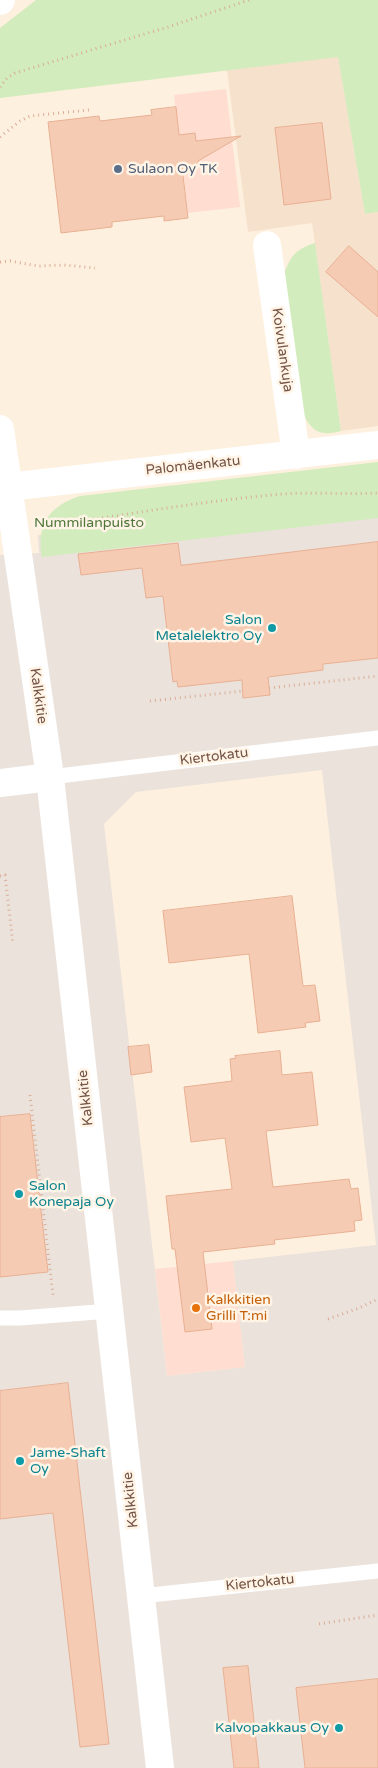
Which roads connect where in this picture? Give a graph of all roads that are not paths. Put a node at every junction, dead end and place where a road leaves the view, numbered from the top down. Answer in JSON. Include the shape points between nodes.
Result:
{"nodes":[{"id":1,"x":267,"y":245,"type":"dead end"},
{"id":2,"x":0,"y":429,"type":"edge"},
{"id":3,"x":378,"y":445,"type":"edge"},
{"id":4,"x":296,"y":455,"type":"junction"},
{"id":5,"x":8,"y":487,"type":"junction"},
{"id":6,"x":378,"y":738,"type":"edge"},
{"id":7,"x":50,"y":777,"type":"junction"},
{"id":8,"x":0,"y":783,"type":"edge"},
{"id":9,"x":110,"y":1311,"type":"junction"},
{"id":10,"x":0,"y":1318,"type":"edge"},
{"id":11,"x":378,"y":1571,"type":"edge"},
{"id":12,"x":141,"y":1596,"type":"junction"},
{"id":13,"x":160,"y":1768,"type":"edge"}],
"edges":[{"from":1,"to":4,"type":"street","name":"Koivulankuja"},
{"from":2,"to":5,"type":"street","name":"Kalkkitie"},
{"from":3,"to":4,"type":"street","name":"Palomäenkatu"},
{"from":4,"to":5,"type":"street","name":"Palomäenkatu"},
{"from":5,"to":7,"type":"street","name":"Kalkkitie"},
{"from":6,"to":7,"type":"lane","name":"Kiertokatu"},
{"from":7,"to":8,"type":"street"},
{"from":7,"to":9,"type":"street","name":"Kalkkitie"},
{"from":9,"to":10,"type":"lane"},
{"from":9,"to":12,"type":"street","name":"Kalkkitie"},
{"from":11,"to":12,"type":"lane","name":"Kiertokatu"},
{"from":12,"to":13,"type":"street","name":"Kalkkitie"}]}
